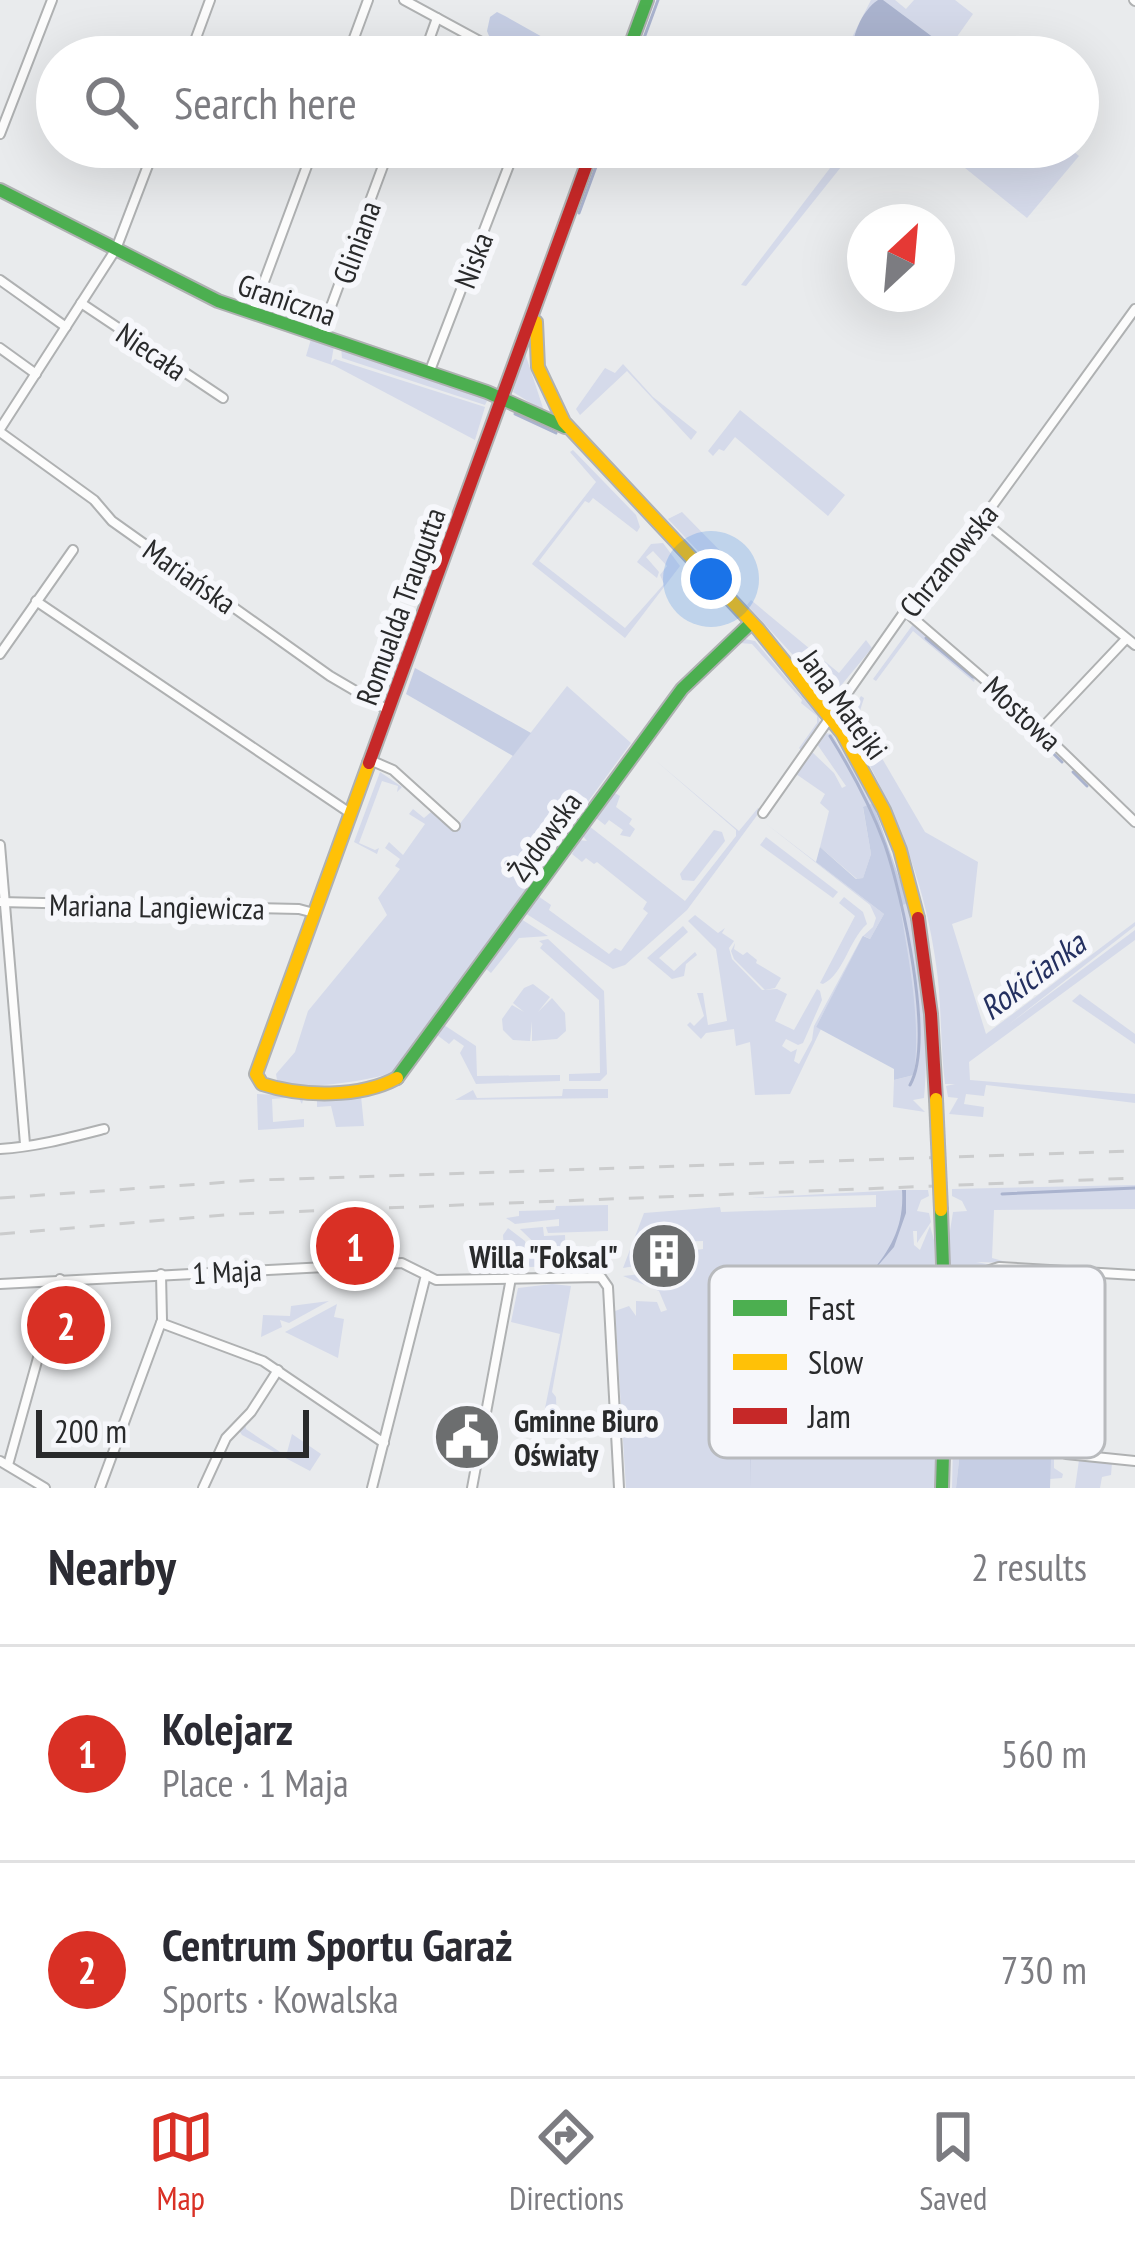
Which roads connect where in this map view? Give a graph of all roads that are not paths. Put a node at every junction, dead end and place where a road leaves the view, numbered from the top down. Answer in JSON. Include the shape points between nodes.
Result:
{"nodes":[{"id":1,"x":52,"y":0,"type":"edge"},
{"id":2,"x":210,"y":0,"type":"edge"},
{"id":3,"x":368,"y":0,"type":"edge"},
{"id":4,"x":404,"y":0,"type":"edge"},
{"id":5,"x":647,"y":0,"type":"edge"},
{"id":6,"x":437,"y":18,"type":"junction"},
{"id":7,"x":38,"y":36,"type":"edge"},
{"id":8,"x":197,"y":36,"type":"edge"},
{"id":9,"x":355,"y":36,"type":"edge"},
{"id":10,"x":431,"y":36,"type":"edge"},
{"id":11,"x":470,"y":36,"type":"edge"},
{"id":12,"x":634,"y":36,"type":"edge"},
{"id":13,"x":36,"y":41,"type":"edge"},
{"id":14,"x":0,"y":134,"type":"edge"},
{"id":15,"x":147,"y":168,"type":"edge"},
{"id":16,"x":306,"y":168,"type":"edge"},
{"id":17,"x":382,"y":168,"type":"edge"},
{"id":18,"x":508,"y":168,"type":"edge"},
{"id":19,"x":585,"y":168,"type":"edge"},
{"id":20,"x":0,"y":190,"type":"edge"},
{"id":21,"x":116,"y":249,"type":"junction"},
{"id":22,"x":0,"y":280,"type":"edge"},
{"id":23,"x":81,"y":303,"type":"junction"},
{"id":24,"x":537,"y":307,"type":"junction"},
{"id":25,"x":1135,"y":309,"type":"edge"},
{"id":26,"x":252,"y":314,"type":"junction"},
{"id":27,"x":66,"y":327,"type":"junction"},
{"id":28,"x":320,"y":336,"type":"junction"},
{"id":29,"x":0,"y":348,"type":"edge"},
{"id":30,"x":429,"y":373,"type":"junction"},
{"id":31,"x":36,"y":374,"type":"junction"},
{"id":32,"x":224,"y":398,"type":"dead end"},
{"id":33,"x":503,"y":398,"type":"junction"},
{"id":34,"x":568,"y":429,"type":"junction"},
{"id":35,"x":0,"y":430,"type":"edge"},
{"id":36,"x":982,"y":520,"type":"junction"},
{"id":37,"x":73,"y":550,"type":"dead end"},
{"id":38,"x":36,"y":601,"type":"junction"},
{"id":39,"x":905,"y":611,"type":"junction"},
{"id":40,"x":750,"y":624,"type":"junction"},
{"id":41,"x":1131,"y":642,"type":"edge"},
{"id":42,"x":0,"y":654,"type":"edge"},
{"id":43,"x":388,"y":710,"type":"junction"},
{"id":44,"x":829,"y":715,"type":"junction"},
{"id":45,"x":1041,"y":729,"type":"junction"},
{"id":46,"x":370,"y":760,"type":"junction"},
{"id":47,"x":350,"y":813,"type":"junction"},
{"id":48,"x":763,"y":813,"type":"dead end"},
{"id":49,"x":1135,"y":821,"type":"edge"},
{"id":50,"x":455,"y":826,"type":"dead end"},
{"id":51,"x":0,"y":844,"type":"edge"},
{"id":52,"x":3,"y":902,"type":"edge"},
{"id":53,"x":314,"y":913,"type":"junction"},
{"id":54,"x":259,"y":1080,"type":"joint"},
{"id":55,"x":104,"y":1129,"type":"dead end"},
{"id":56,"x":25,"y":1144,"type":"junction"},
{"id":57,"x":0,"y":1149,"type":"edge"},
{"id":58,"x":942,"y":1266,"type":"edge"},
{"id":59,"x":1105,"y":1273,"type":"edge"},
{"id":60,"x":161,"y":1274,"type":"junction"},
{"id":61,"x":426,"y":1275,"type":"junction"},
{"id":62,"x":1135,"y":1275,"type":"edge"},
{"id":63,"x":512,"y":1278,"type":"junction"},
{"id":64,"x":60,"y":1279,"type":"junction"},
{"id":65,"x":0,"y":1284,"type":"edge"},
{"id":66,"x":160,"y":1323,"type":"junction"},
{"id":67,"x":278,"y":1370,"type":"junction"},
{"id":68,"x":384,"y":1443,"type":"junction"},
{"id":69,"x":943,"y":1458,"type":"edge"},
{"id":70,"x":1105,"y":1458,"type":"edge"},
{"id":71,"x":1135,"y":1461,"type":"edge"},
{"id":72,"x":4,"y":1463,"type":"edge"},
{"id":73,"x":45,"y":1488,"type":"edge"},
{"id":74,"x":100,"y":1488,"type":"edge"},
{"id":75,"x":203,"y":1488,"type":"edge"},
{"id":76,"x":373,"y":1488,"type":"edge"},
{"id":77,"x":472,"y":1488,"type":"edge"},
{"id":78,"x":619,"y":1488,"type":"edge"},
{"id":79,"x":942,"y":1488,"type":"edge"}],
"edges":[{"from":1,"to":7,"type":"street"},
{"from":2,"to":8,"type":"street"},
{"from":3,"to":9,"type":"street"},
{"from":4,"to":6,"type":"street"},
{"from":5,"to":12,"type":"street"},
{"from":6,"to":10,"type":"street"},
{"from":6,"to":11,"type":"street"},
{"from":13,"to":14,"type":"street"},
{"from":15,"to":21,"type":"street"},
{"from":16,"to":26,"type":"street"},
{"from":17,"to":28,"type":"street","name":"Gliniana"},
{"from":18,"to":30,"type":"street","name":"Niska"},
{"from":19,"to":24,"type":"street","name":"Romualda Traugutta"},
{"from":20,"to":21,"type":"street","name":"Graniczna"},
{"from":21,"to":23,"type":"street"},
{"from":21,"to":26,"type":"street","name":"Graniczna"},
{"from":22,"to":27,"type":"street"},
{"from":23,"to":27,"type":"street"},
{"from":23,"to":32,"type":"street","name":"Niecała"},
{"from":24,"to":33,"type":"street","name":"Romualda Traugutta"},
{"from":24,"to":34,"type":"street","name":"Jana Matejki","via":[[539,377]]},
{"from":25,"to":36,"type":"street","name":"Chrzanowska"},
{"from":26,"to":28,"type":"street","name":"Graniczna"},
{"from":27,"to":31,"type":"street"},
{"from":28,"to":30,"type":"street","name":"Graniczna"},
{"from":29,"to":31,"type":"street"},
{"from":30,"to":33,"type":"street","name":"Graniczna"},
{"from":31,"to":35,"type":"street"},
{"from":33,"to":34,"type":"street","name":"Graniczna"},
{"from":33,"to":43,"type":"street","name":"Romualda Traugutta"},
{"from":34,"to":40,"type":"street","name":"Jana Matejki"},
{"from":35,"to":43,"type":"street","name":"Mariańska","via":[[112,521]]},
{"from":36,"to":39,"type":"street","name":"Chrzanowska"},
{"from":36,"to":41,"type":"street"},
{"from":37,"to":38,"type":"street"},
{"from":38,"to":42,"type":"street"},
{"from":38,"to":47,"type":"street"},
{"from":39,"to":44,"type":"street","name":"Chrzanowska"},
{"from":39,"to":45,"type":"street","name":"Mostowa"},
{"from":40,"to":44,"type":"street","name":"Jana Matejki"},
{"from":40,"to":54,"type":"street","name":"Żydowska","via":[[682,689],[387,1084],[281,1090]]},
{"from":41,"to":45,"type":"street"},
{"from":43,"to":46,"type":"street","name":"Romualda Traugutta"},
{"from":44,"to":48,"type":"street","name":"Chrzanowska"},
{"from":44,"to":58,"type":"street","name":"Jana Matejki","bridge":true,"via":[[886,814],[913,887],[928,963]]},
{"from":45,"to":49,"type":"street","name":"Mostowa"},
{"from":46,"to":47,"type":"street","name":"Romualda Traugutta"},
{"from":46,"to":50,"type":"street"},
{"from":47,"to":53,"type":"street","name":"Romualda Traugutta"},
{"from":51,"to":52,"type":"street"},
{"from":52,"to":53,"type":"street","name":"Mariana Langiewicza"},
{"from":52,"to":56,"type":"street"},
{"from":53,"to":54,"type":"street","name":"Romualda Traugutta","via":[[256,1065]]},
{"from":55,"to":56,"type":"street"},
{"from":56,"to":57,"type":"street"},
{"from":59,"to":62,"type":"street"},
{"from":60,"to":61,"type":"street","name":"1 Maja","via":[[402,1263]]},
{"from":60,"to":64,"type":"street","name":"1 Maja"},
{"from":60,"to":66,"type":"street"},
{"from":61,"to":63,"type":"street","name":"1 Maja"},
{"from":61,"to":68,"type":"street"},
{"from":63,"to":77,"type":"street"},
{"from":63,"to":78,"type":"street","name":"1 Maja","via":[[592,1275],[608,1284]]},
{"from":64,"to":65,"type":"street","name":"1 Maja"},
{"from":64,"to":72,"type":"street"},
{"from":66,"to":67,"type":"street"},
{"from":66,"to":74,"type":"street"},
{"from":67,"to":68,"type":"street"},
{"from":67,"to":75,"type":"street","via":[[226,1438]]},
{"from":68,"to":76,"type":"street"},
{"from":69,"to":79,"type":"street","name":"Jana Matejki","bridge":true},
{"from":70,"to":71,"type":"street"},
{"from":72,"to":73,"type":"street"}]}
